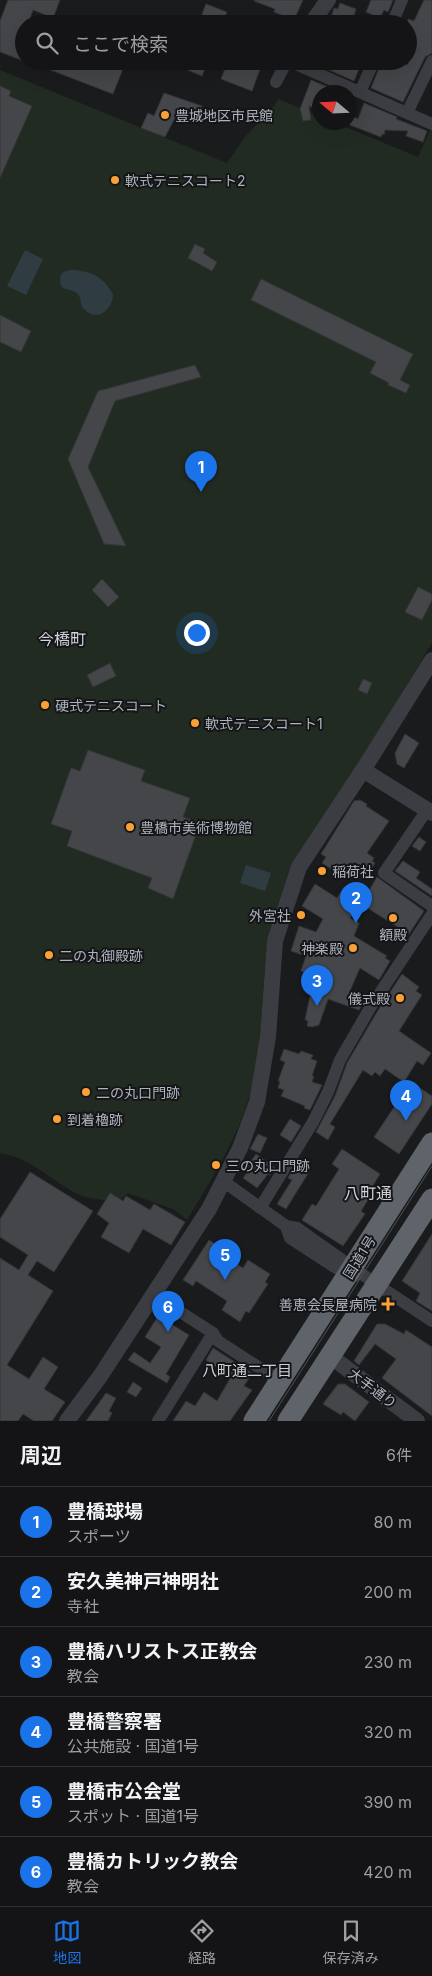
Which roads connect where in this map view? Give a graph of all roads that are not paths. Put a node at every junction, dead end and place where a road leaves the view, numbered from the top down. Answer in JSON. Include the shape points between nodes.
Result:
{"nodes":[{"id":1,"x":328,"y":0,"type":"edge"},
{"id":2,"x":402,"y":0,"type":"edge"},
{"id":3,"x":317,"y":15,"type":"edge"},
{"id":4,"x":396,"y":15,"type":"edge"},
{"id":5,"x":432,"y":61,"type":"edge"},
{"id":6,"x":283,"y":70,"type":"edge"},
{"id":7,"x":309,"y":70,"type":"edge"},
{"id":8,"x":370,"y":70,"type":"edge"},
{"id":9,"x":276,"y":82,"type":"dead end"},
{"id":10,"x":360,"y":92,"type":"junction"},
{"id":11,"x":407,"y":113,"type":"junction"},
{"id":12,"x":432,"y":124,"type":"edge"},
{"id":13,"x":432,"y":660,"type":"edge"},
{"id":14,"x":363,"y":770,"type":"junction"},
{"id":15,"x":429,"y":812,"type":"edge"},
{"id":16,"x":432,"y":906,"type":"edge"},
{"id":17,"x":432,"y":914,"type":"edge"},
{"id":18,"x":432,"y":1143,"type":"edge"},
{"id":19,"x":223,"y":1181,"type":"junction"},
{"id":20,"x":432,"y":1199,"type":"edge"},
{"id":21,"x":260,"y":1208,"type":"junction"},
{"id":22,"x":351,"y":1270,"type":"junction"},
{"id":23,"x":376,"y":1284,"type":"junction"},
{"id":24,"x":154,"y":1295,"type":"junction"},
{"id":25,"x":432,"y":1321,"type":"edge"},
{"id":26,"x":213,"y":1333,"type":"junction"},
{"id":27,"x":330,"y":1356,"type":"junction"},
{"id":28,"x":282,"y":1378,"type":"junction"},
{"id":29,"x":67,"y":1421,"type":"edge"},
{"id":30,"x":158,"y":1421,"type":"edge"},
{"id":31,"x":254,"y":1421,"type":"edge"},
{"id":32,"x":288,"y":1421,"type":"edge"},
{"id":33,"x":417,"y":1421,"type":"edge"}],
"edges":[{"from":1,"to":3,"type":"street"},
{"from":2,"to":4,"type":"street"},
{"from":5,"to":11,"type":"street"},
{"from":6,"to":9,"type":"street"},
{"from":7,"to":10,"type":"street"},
{"from":8,"to":10,"type":"street"},
{"from":10,"to":11,"type":"street"},
{"from":11,"to":12,"type":"street"},
{"from":13,"to":14,"type":"street"},
{"from":14,"to":15,"type":"street"},
{"from":14,"to":19,"type":"street","via":[[299,867],[275,941],[268,1037],[257,1102],[240,1148]]},
{"from":15,"to":16,"type":"street","via":[[384,873]]},
{"from":17,"to":21,"type":"street","via":[[370,1008],[340,1060],[314,1122]]},
{"from":18,"to":22,"type":"highway","name":"国道1号"},
{"from":19,"to":21,"type":"street"},
{"from":19,"to":24,"type":"street","via":[[209,1210]]},
{"from":20,"to":23,"type":"highway","name":"国道1号"},
{"from":21,"to":22,"type":"street","via":[[286,1226],[290,1238],[336,1268]]},
{"from":22,"to":23,"type":"street"},
{"from":22,"to":28,"type":"highway","name":"国道1号"},
{"from":23,"to":25,"type":"street"},
{"from":23,"to":27,"type":"highway","name":"国道1号"},
{"from":24,"to":26,"type":"street"},
{"from":24,"to":29,"type":"street"},
{"from":26,"to":28,"type":"street","via":[[218,1341]]},
{"from":26,"to":30,"type":"street"},
{"from":27,"to":32,"type":"highway","name":"国道1号"},
{"from":27,"to":33,"type":"street","name":"大手通り"},
{"from":28,"to":31,"type":"highway","name":"国道1号"}]}
